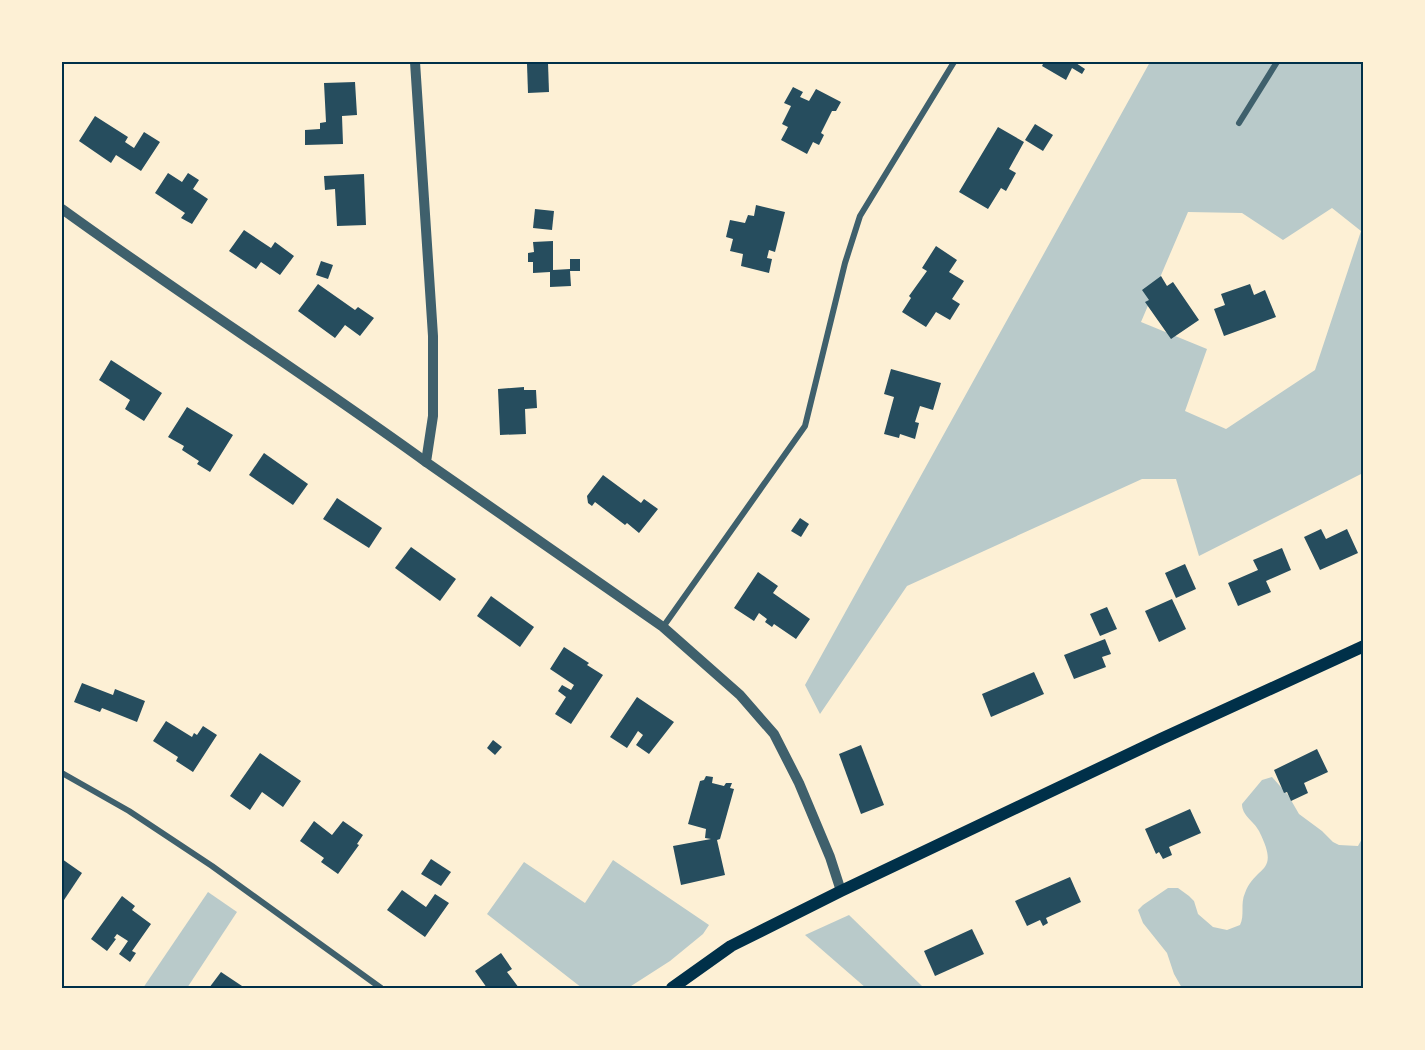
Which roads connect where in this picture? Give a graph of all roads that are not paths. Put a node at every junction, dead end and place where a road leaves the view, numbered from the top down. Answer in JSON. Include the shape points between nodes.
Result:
{"nodes":[{"id":1,"x":415,"y":62,"type":"edge"},
{"id":2,"x":954,"y":62,"type":"edge"},
{"id":3,"x":1277,"y":62,"type":"edge"},
{"id":4,"x":1239,"y":123,"type":"dead end"},
{"id":5,"x":62,"y":209,"type":"edge"},
{"id":6,"x":426,"y":462,"type":"junction"},
{"id":7,"x":663,"y":627,"type":"junction"},
{"id":8,"x":1364,"y":646,"type":"edge"},
{"id":9,"x":62,"y":773,"type":"edge"},
{"id":10,"x":842,"y":891,"type":"junction"},
{"id":11,"x":381,"y":988,"type":"edge"},
{"id":12,"x":672,"y":988,"type":"edge"}],
"edges":[{"from":1,"to":6,"type":"street","via":[[433,336],[433,416]]},
{"from":2,"to":7,"type":"street","via":[[860,216],[805,426]]},
{"from":3,"to":4,"type":"street"},
{"from":5,"to":6,"type":"street"},
{"from":6,"to":7,"type":"street"},
{"from":7,"to":10,"type":"street","via":[[740,695],[774,734],[799,783]]},
{"from":8,"to":10,"type":"main road"},
{"from":9,"to":11,"type":"street","via":[[184,848]]},
{"from":10,"to":12,"type":"main road","via":[[731,946]]}]}
